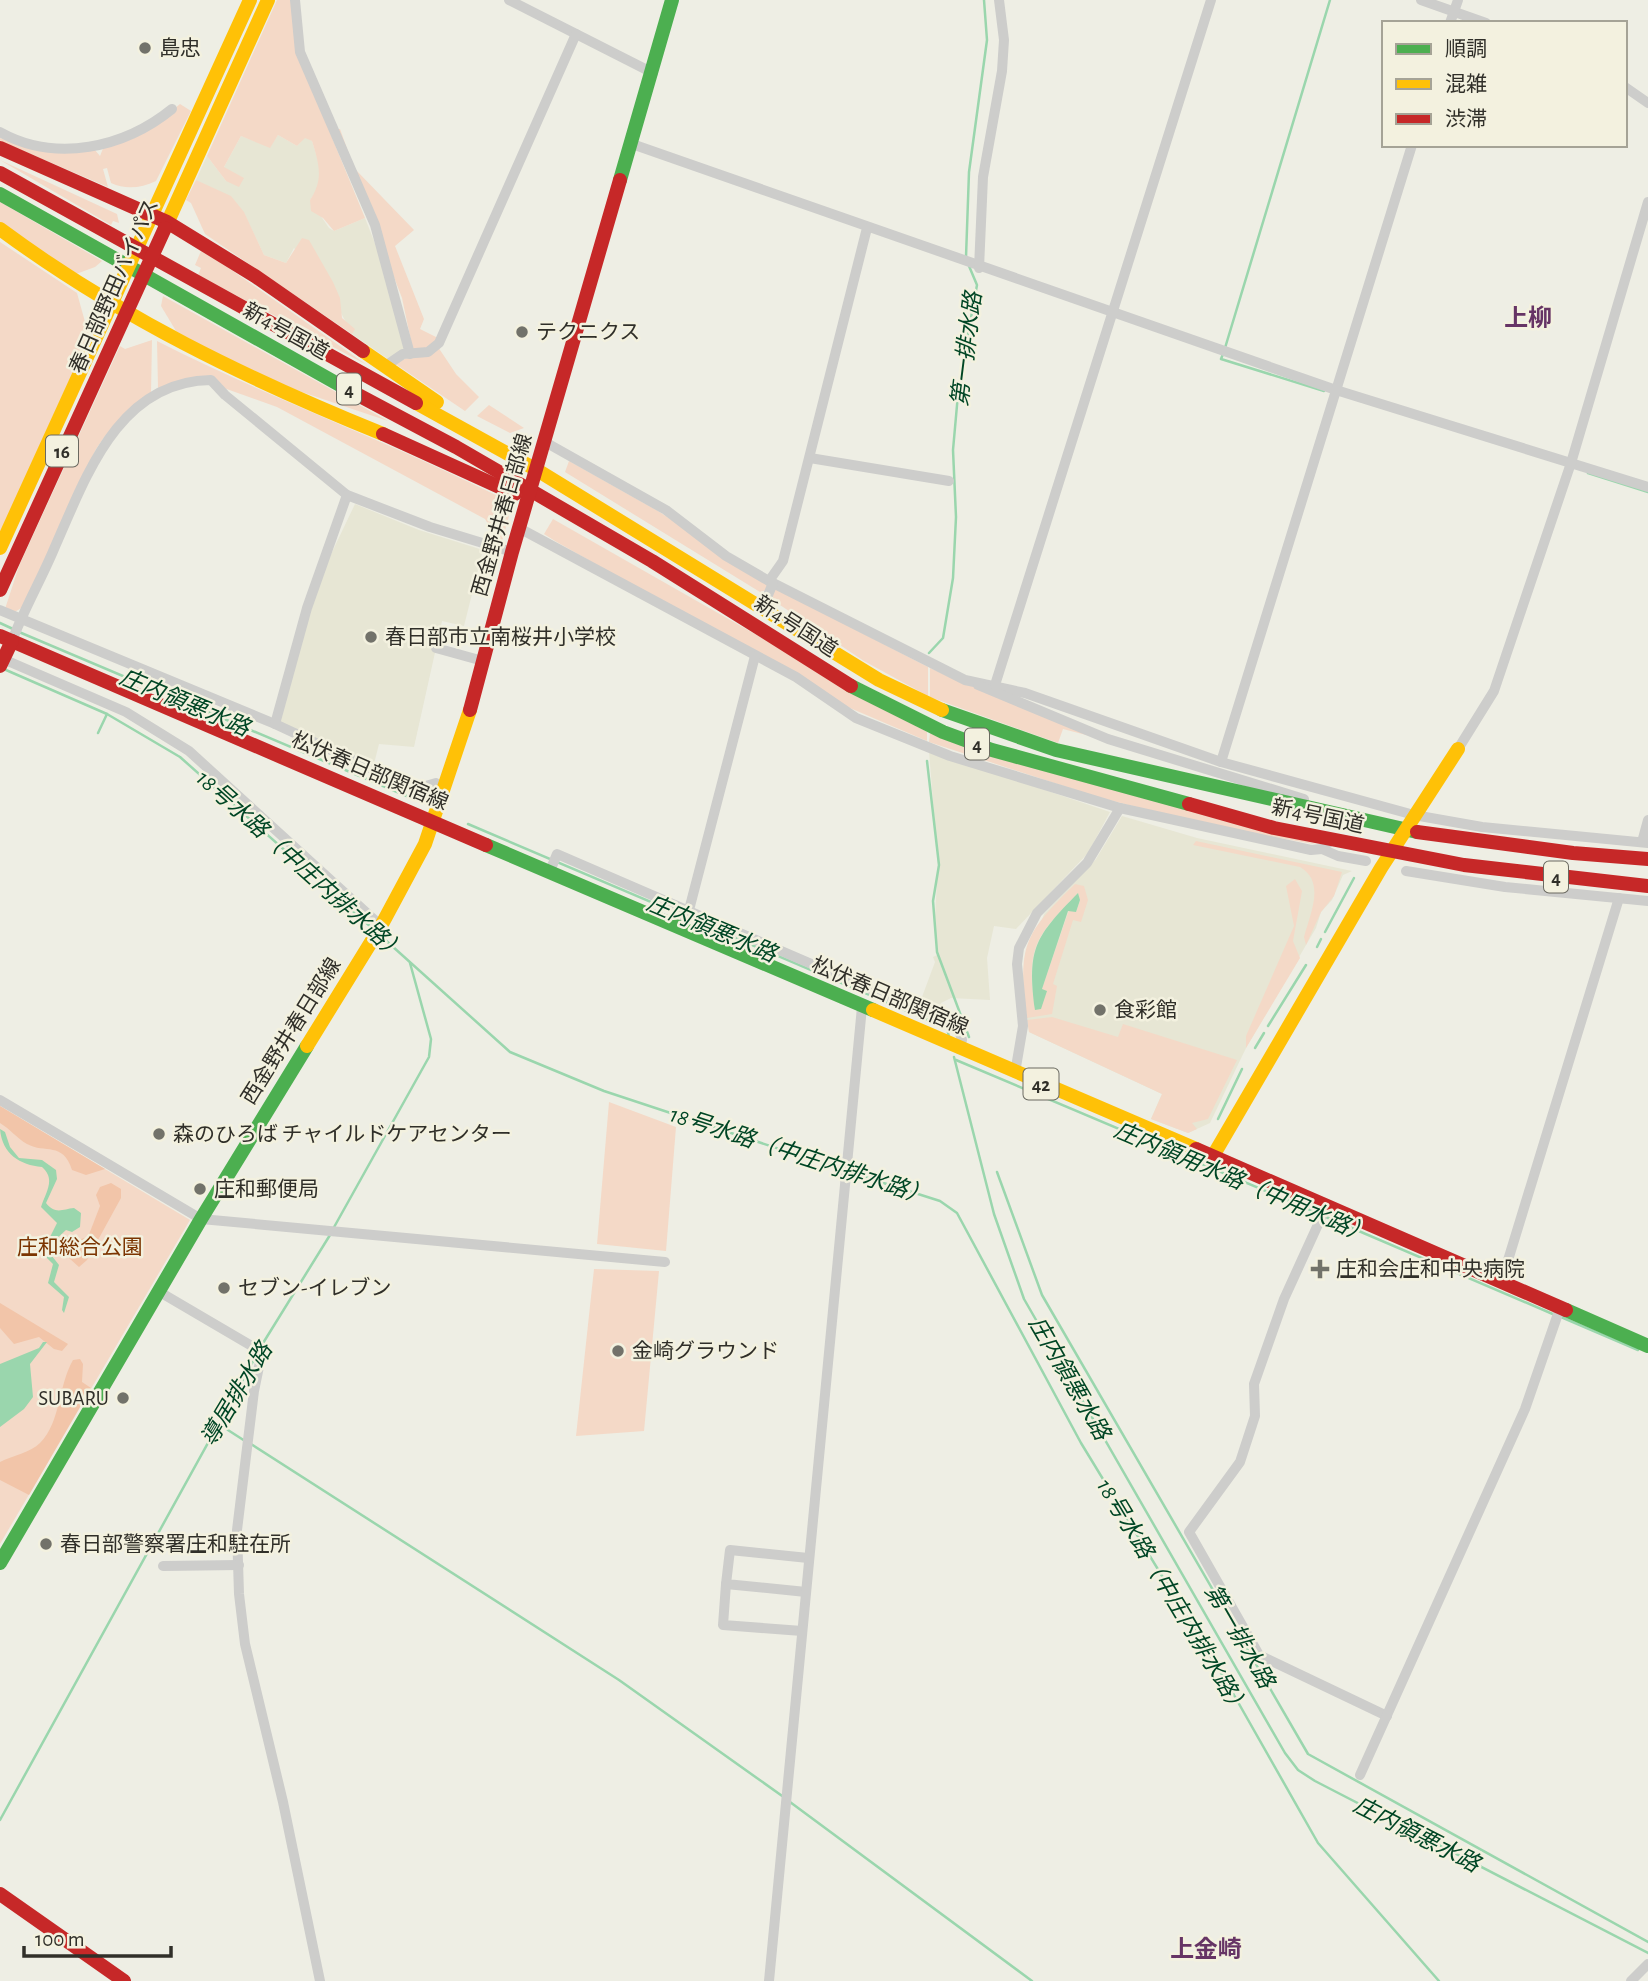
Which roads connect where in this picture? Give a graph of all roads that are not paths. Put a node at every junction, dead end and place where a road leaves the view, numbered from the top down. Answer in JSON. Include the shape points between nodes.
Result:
{"nodes":[{"id":1,"x":250,"y":0,"type":"edge"},
{"id":2,"x":268,"y":0,"type":"edge"},
{"id":3,"x":295,"y":0,"type":"edge"},
{"id":4,"x":509,"y":0,"type":"edge"},
{"id":5,"x":672,"y":0,"type":"edge"},
{"id":6,"x":999,"y":0,"type":"edge"},
{"id":7,"x":1210,"y":0,"type":"edge"},
{"id":8,"x":1421,"y":0,"type":"edge"},
{"id":9,"x":1456,"y":5,"type":"edge"},
{"id":10,"x":1483,"y":21,"type":"edge"},
{"id":11,"x":576,"y":34,"type":"junction"},
{"id":12,"x":653,"y":73,"type":"junction"},
{"id":13,"x":1627,"y":88,"type":"edge"},
{"id":14,"x":1648,"y":103,"type":"edge"},
{"id":15,"x":172,"y":109,"type":"dead end"},
{"id":16,"x":0,"y":132,"type":"edge"},
{"id":17,"x":632,"y":144,"type":"junction"},
{"id":18,"x":1411,"y":147,"type":"edge"},
{"id":19,"x":0,"y":148,"type":"edge"},
{"id":20,"x":0,"y":173,"type":"edge"},
{"id":21,"x":0,"y":194,"type":"edge"},
{"id":22,"x":1648,"y":202,"type":"edge"},
{"id":23,"x":152,"y":215,"type":"junction"},
{"id":24,"x":167,"y":222,"type":"junction"},
{"id":25,"x":867,"y":228,"type":"junction"},
{"id":26,"x":2,"y":231,"type":"edge"},
{"id":27,"x":979,"y":268,"type":"junction"},
{"id":28,"x":110,"y":305,"type":"junction"},
{"id":29,"x":125,"y":313,"type":"junction"},
{"id":30,"x":1114,"y":314,"type":"junction"},
{"id":31,"x":410,"y":354,"type":"junction"},
{"id":32,"x":384,"y":366,"type":"junction"},
{"id":33,"x":1336,"y":390,"type":"junction"},
{"id":34,"x":545,"y":442,"type":"junction"},
{"id":35,"x":810,"y":458,"type":"junction"},
{"id":36,"x":1571,"y":463,"type":"junction"},
{"id":37,"x":537,"y":470,"type":"junction"},
{"id":38,"x":949,"y":481,"type":"dead end"},
{"id":39,"x":1648,"y":487,"type":"edge"},
{"id":40,"x":347,"y":495,"type":"junction"},
{"id":41,"x":529,"y":495,"type":"junction"},
{"id":42,"x":519,"y":528,"type":"junction"},
{"id":43,"x":0,"y":548,"type":"edge"},
{"id":44,"x":512,"y":552,"type":"junction"},
{"id":45,"x":771,"y":582,"type":"junction"},
{"id":46,"x":0,"y":590,"type":"edge"},
{"id":47,"x":762,"y":607,"type":"junction"},
{"id":48,"x":0,"y":610,"type":"edge"},
{"id":49,"x":20,"y":621,"type":"junction"},
{"id":50,"x":8,"y":638,"type":"edge"},
{"id":51,"x":436,"y":648,"type":"dead end"},
{"id":52,"x":755,"y":656,"type":"junction"},
{"id":53,"x":483,"y":661,"type":"junction"},
{"id":54,"x":2,"y":662,"type":"edge"},
{"id":55,"x":965,"y":680,"type":"junction"},
{"id":56,"x":995,"y":685,"type":"junction"},
{"id":57,"x":275,"y":724,"type":"junction"},
{"id":58,"x":1458,"y":749,"type":"joint"},
{"id":59,"x":1221,"y":762,"type":"junction"},
{"id":60,"x":436,"y":783,"type":"dead end"},
{"id":61,"x":1120,"y":808,"type":"junction"},
{"id":62,"x":1415,"y":815,"type":"junction"},
{"id":63,"x":1355,"y":818,"type":"junction"},
{"id":64,"x":1648,"y":820,"type":"edge"},
{"id":65,"x":434,"y":822,"type":"junction"},
{"id":66,"x":1482,"y":827,"type":"junction"},
{"id":67,"x":1404,"y":830,"type":"junction"},
{"id":68,"x":1472,"y":840,"type":"junction"},
{"id":69,"x":1645,"y":842,"type":"edge"},
{"id":70,"x":1326,"y":844,"type":"junction"},
{"id":71,"x":1391,"y":852,"type":"junction"},
{"id":72,"x":1648,"y":859,"type":"edge"},
{"id":73,"x":1366,"y":861,"type":"dead end"},
{"id":74,"x":1405,"y":871,"type":"dead end"},
{"id":75,"x":1546,"y":882,"type":"junction"},
{"id":76,"x":1648,"y":886,"type":"edge"},
{"id":77,"x":1619,"y":898,"type":"junction"},
{"id":78,"x":1648,"y":901,"type":"edge"},
{"id":79,"x":685,"y":919,"type":"junction"},
{"id":80,"x":381,"y":926,"type":"junction"},
{"id":81,"x":862,"y":1007,"type":"junction"},
{"id":82,"x":960,"y":1049,"type":"junction"},
{"id":83,"x":1016,"y":1073,"type":"junction"},
{"id":84,"x":0,"y":1100,"type":"edge"},
{"id":85,"x":1213,"y":1156,"type":"junction"},
{"id":86,"x":1326,"y":1207,"type":"junction"},
{"id":87,"x":201,"y":1219,"type":"junction"},
{"id":88,"x":665,"y":1262,"type":"dead end"},
{"id":89,"x":1502,"y":1283,"type":"junction"},
{"id":90,"x":158,"y":1291,"type":"junction"},
{"id":91,"x":1560,"y":1308,"type":"junction"},
{"id":92,"x":1648,"y":1346,"type":"edge"},
{"id":93,"x":808,"y":1558,"type":"junction"},
{"id":94,"x":0,"y":1563,"type":"edge"},
{"id":95,"x":239,"y":1564,"type":"junction"},
{"id":96,"x":163,"y":1566,"type":"dead end"},
{"id":97,"x":726,"y":1584,"type":"junction"},
{"id":98,"x":806,"y":1592,"type":"junction"},
{"id":99,"x":802,"y":1631,"type":"junction"},
{"id":100,"x":1387,"y":1716,"type":"junction"},
{"id":101,"x":1360,"y":1775,"type":"dead end"},
{"id":102,"x":0,"y":1894,"type":"edge"},
{"id":103,"x":1648,"y":1964,"type":"edge"},
{"id":104,"x":124,"y":1981,"type":"edge"},
{"id":105,"x":320,"y":1981,"type":"edge"},
{"id":106,"x":769,"y":1981,"type":"edge"},
{"id":107,"x":1632,"y":1981,"type":"edge"}],
"edges":[{"from":1,"to":23,"type":"main road","name":"春日部野田バイパス","number":"16"},
{"from":2,"to":24,"type":"main road","name":"春日部野田バイパス","number":"16"},
{"from":3,"to":31,"type":"street","via":[[300,52],[375,225]]},
{"from":4,"to":11,"type":"street"},
{"from":5,"to":12,"type":"main road","name":"西金野井春日部線"},
{"from":6,"to":27,"type":"street","via":[[1002,71],[983,177]]},
{"from":7,"to":30,"type":"street"},
{"from":8,"to":9,"type":"street"},
{"from":9,"to":10,"type":"street"},
{"from":11,"to":12,"type":"street"},
{"from":11,"to":31,"type":"street","via":[[439,343],[428,352]]},
{"from":12,"to":17,"type":"main road","name":"西金野井春日部線"},
{"from":13,"to":14,"type":"street"},
{"from":15,"to":16,"type":"street","via":[[136,133],[82,147],[44,149]]},
{"from":17,"to":25,"type":"street"},
{"from":17,"to":34,"type":"main road","name":"西金野井春日部線"},
{"from":18,"to":33,"type":"street"},
{"from":19,"to":23,"type":"main road"},
{"from":20,"to":37,"type":"main road","name":"新4号国道","number":"4"},
{"from":21,"to":41,"type":"main road","name":"新4号国道","number":"4"},
{"from":22,"to":36,"type":"street"},
{"from":23,"to":24,"type":"main road"},
{"from":23,"to":28,"type":"main road","name":"春日部野田バイパス","number":"16"},
{"from":24,"to":29,"type":"main road","name":"春日部野田バイパス","number":"16"},
{"from":24,"to":32,"type":"main road","number":"4"},
{"from":25,"to":27,"type":"street"},
{"from":25,"to":35,"type":"street"},
{"from":26,"to":28,"type":"main road"},
{"from":27,"to":30,"type":"street"},
{"from":28,"to":29,"type":"main road"},
{"from":28,"to":43,"type":"main road","name":"春日部野田バイパス","number":"16"},
{"from":29,"to":41,"type":"main road","via":[[258,382]]},
{"from":29,"to":46,"type":"main road","name":"春日部野田バイパス","number":"16"},
{"from":30,"to":33,"type":"street"},
{"from":30,"to":56,"type":"street"},
{"from":31,"to":32,"type":"street"},
{"from":32,"to":37,"type":"main road","number":"4","via":[[510,445]]},
{"from":33,"to":36,"type":"street"},
{"from":33,"to":59,"type":"street"},
{"from":34,"to":37,"type":"main road","name":"西金野井春日部線"},
{"from":34,"to":45,"type":"street","via":[[666,510]]},
{"from":35,"to":38,"type":"street"},
{"from":35,"to":45,"type":"street","via":[[783,561]]},
{"from":36,"to":39,"type":"street"},
{"from":36,"to":58,"type":"street","via":[[1494,691]]},
{"from":37,"to":41,"type":"main road","name":"西金野井春日部線"},
{"from":37,"to":47,"type":"main road","name":"新4号国道","number":"4"},
{"from":40,"to":44,"type":"street"},
{"from":40,"to":49,"type":"street","via":[[211,380],[177,384],[156,394],[102,445]]},
{"from":40,"to":57,"type":"street","via":[[307,608]]},
{"from":41,"to":42,"type":"main road","name":"西金野井春日部線"},
{"from":41,"to":70,"type":"main road","name":"新4号国道","number":"4","via":[[705,601],[747,619],[878,701],[967,741]]},
{"from":42,"to":44,"type":"main road","name":"西金野井春日部線"},
{"from":42,"to":52,"type":"street"},
{"from":44,"to":53,"type":"main road","name":"西金野井春日部線"},
{"from":45,"to":47,"type":"street"},
{"from":45,"to":55,"type":"street"},
{"from":47,"to":63,"type":"main road","name":"新4号国道","number":"4","via":[[879,680],[998,732],[1111,764]]},
{"from":48,"to":49,"type":"street"},
{"from":49,"to":50,"type":"street"},
{"from":49,"to":57,"type":"street"},
{"from":50,"to":54,"type":"main road"},
{"from":50,"to":65,"type":"main road","name":"松伏春日部関宿線","number":"42"},
{"from":51,"to":53,"type":"street"},
{"from":52,"to":61,"type":"street","via":[[868,722],[1006,775]]},
{"from":52,"to":79,"type":"street"},
{"from":53,"to":65,"type":"main road","name":"西金野井春日部線"},
{"from":54,"to":80,"type":"street","via":[[126,712],[189,751]]},
{"from":55,"to":56,"type":"street"},
{"from":55,"to":63,"type":"street","via":[[1108,738]]},
{"from":56,"to":59,"type":"street"},
{"from":57,"to":60,"type":"street","via":[[415,789]]},
{"from":58,"to":62,"type":"main road"},
{"from":59,"to":62,"type":"street"},
{"from":61,"to":70,"type":"street","via":[[1298,848]]},
{"from":61,"to":83,"type":"street","via":[[1108,839],[1037,913],[1019,948],[1023,1026]]},
{"from":62,"to":66,"type":"street"},
{"from":62,"to":67,"type":"main road"},
{"from":63,"to":67,"type":"main road","name":"新4号国道","number":"4"},
{"from":64,"to":69,"type":"street"},
{"from":65,"to":79,"type":"main road","name":"松伏春日部関宿線","number":"42"},
{"from":65,"to":80,"type":"main road","name":"西金野井春日部線"},
{"from":66,"to":68,"type":"street"},
{"from":66,"to":69,"type":"street"},
{"from":67,"to":68,"type":"main road","name":"新4号国道","number":"4"},
{"from":67,"to":71,"type":"main road"},
{"from":68,"to":72,"type":"main road","name":"新4号国道","number":"4"},
{"from":70,"to":71,"type":"main road","name":"新4号国道","number":"4"},
{"from":70,"to":73,"type":"street","via":[[1338,856]]},
{"from":71,"to":75,"type":"main road","name":"新4号国道","number":"4"},
{"from":71,"to":85,"type":"main road"},
{"from":74,"to":75,"type":"street","via":[[1505,887]]},
{"from":75,"to":76,"type":"main road","name":"新4号国道","number":"4"},
{"from":75,"to":77,"type":"street"},
{"from":77,"to":78,"type":"street"},
{"from":77,"to":89,"type":"street"},
{"from":79,"to":81,"type":"main road","name":"松伏春日部関宿線","number":"42"},
{"from":79,"to":82,"type":"street","via":[[945,1018],[959,1030]]},
{"from":80,"to":87,"type":"main road","name":"西金野井春日部線"},
{"from":81,"to":82,"type":"main road","name":"松伏春日部関宿線","number":"42"},
{"from":81,"to":93,"type":"street"},
{"from":82,"to":83,"type":"main road","name":"松伏春日部関宿線","number":"42"},
{"from":83,"to":85,"type":"main road","name":"松伏春日部関宿線","number":"42"},
{"from":84,"to":87,"type":"street"},
{"from":85,"to":86,"type":"main road","name":"松伏春日部関宿線","number":"42"},
{"from":86,"to":89,"type":"main road","name":"松伏春日部関宿線","number":"42"},
{"from":86,"to":100,"type":"street","via":[[1284,1299],[1254,1384],[1255,1416],[1240,1462],[1189,1532],[1259,1656]]},
{"from":87,"to":88,"type":"street"},
{"from":87,"to":90,"type":"main road","name":"西金野井春日部線"},
{"from":89,"to":91,"type":"main road","name":"松伏春日部関宿線","number":"42"},
{"from":90,"to":94,"type":"main road","name":"西金野井春日部線"},
{"from":90,"to":95,"type":"street","via":[[262,1352],[237,1531]]},
{"from":91,"to":92,"type":"main road","name":"松伏春日部関宿線","number":"42"},
{"from":91,"to":100,"type":"street","via":[[1525,1409]]},
{"from":93,"to":97,"type":"street","via":[[730,1550]]},
{"from":93,"to":98,"type":"street"},
{"from":95,"to":96,"type":"street"},
{"from":95,"to":105,"type":"street","via":[[245,1644]]},
{"from":97,"to":98,"type":"street"},
{"from":97,"to":99,"type":"street","via":[[723,1625]]},
{"from":98,"to":99,"type":"street"},
{"from":99,"to":106,"type":"street"},
{"from":100,"to":101,"type":"street"},
{"from":102,"to":104,"type":"main road"},
{"from":103,"to":107,"type":"street"}]}
